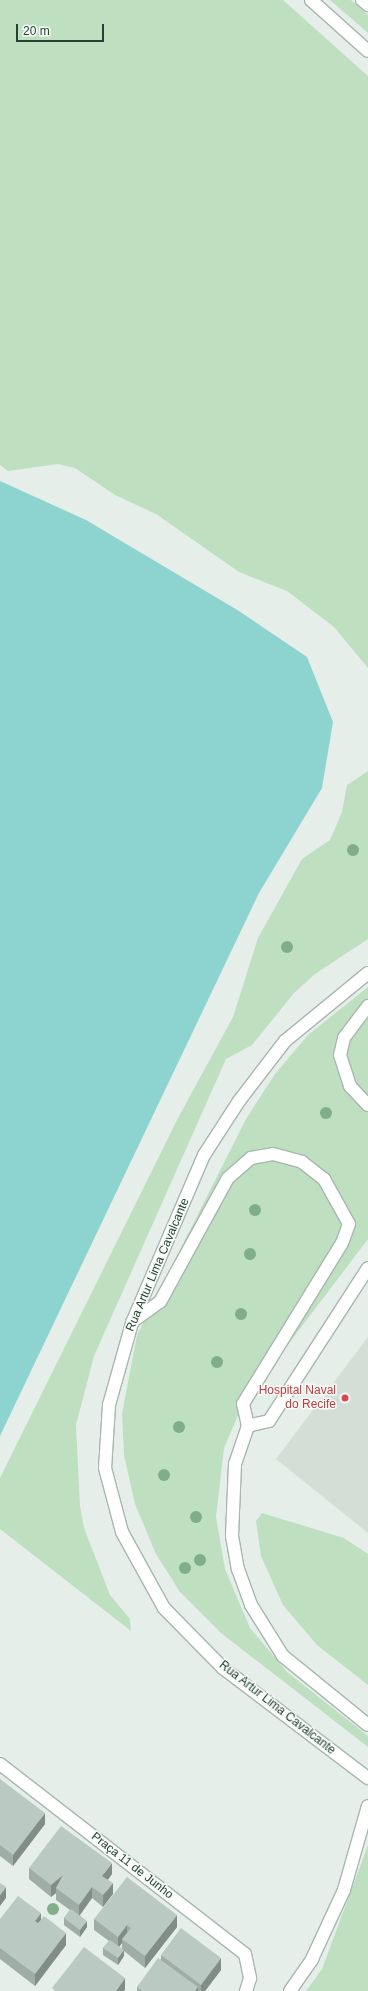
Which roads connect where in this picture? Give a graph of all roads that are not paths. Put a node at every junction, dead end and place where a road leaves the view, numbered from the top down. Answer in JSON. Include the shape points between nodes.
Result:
{"nodes":[{"id":1,"x":311,"y":0,"type":"edge"},
{"id":2,"x":362,"y":0,"type":"edge"},
{"id":3,"x":368,"y":5,"type":"edge"},
{"id":4,"x":368,"y":51,"type":"edge"},
{"id":5,"x":368,"y":973,"type":"edge"},
{"id":6,"x":368,"y":1006,"type":"edge"},
{"id":7,"x":368,"y":1105,"type":"edge"},
{"id":8,"x":368,"y":1268,"type":"edge"},
{"id":9,"x":132,"y":1323,"type":"junction"},
{"id":10,"x":248,"y":1426,"type":"junction"},
{"id":11,"x":368,"y":1726,"type":"edge"},
{"id":12,"x":0,"y":1764,"type":"edge"},
{"id":13,"x":368,"y":1778,"type":"edge"},
{"id":14,"x":368,"y":1806,"type":"edge"},
{"id":15,"x":246,"y":1991,"type":"edge"},
{"id":16,"x":290,"y":1991,"type":"edge"}],
"edges":[{"from":1,"to":4,"type":"main road"},
{"from":2,"to":3,"type":"main road"},
{"from":5,"to":9,"type":"main road","name":"Rua Artur Lima Cavalcante","via":[[285,1040],[239,1101],[204,1155]]},
{"from":6,"to":7,"type":"main road","via":[[344,1038],[340,1054],[350,1086]]},
{"from":8,"to":10,"type":"main road","via":[[269,1421]]},
{"from":9,"to":10,"type":"main road","via":[[160,1302],[228,1178],[251,1158],[273,1154],[302,1162],[324,1179],[348,1224],[342,1243],[243,1404]]},
{"from":9,"to":13,"type":"main road","name":"Rua Artur Lima Cavalcante","via":[[109,1405],[106,1468],[122,1532],[164,1608],[223,1668]]},
{"from":10,"to":11,"type":"main road","via":[[235,1464],[232,1536],[238,1569],[251,1605],[283,1656]]},
{"from":12,"to":15,"type":"main road","name":"Praça 11 de Junho","via":[[245,1954],[250,1978]]},
{"from":14,"to":16,"type":"main road","via":[[344,1890],[312,1959]]}]}
